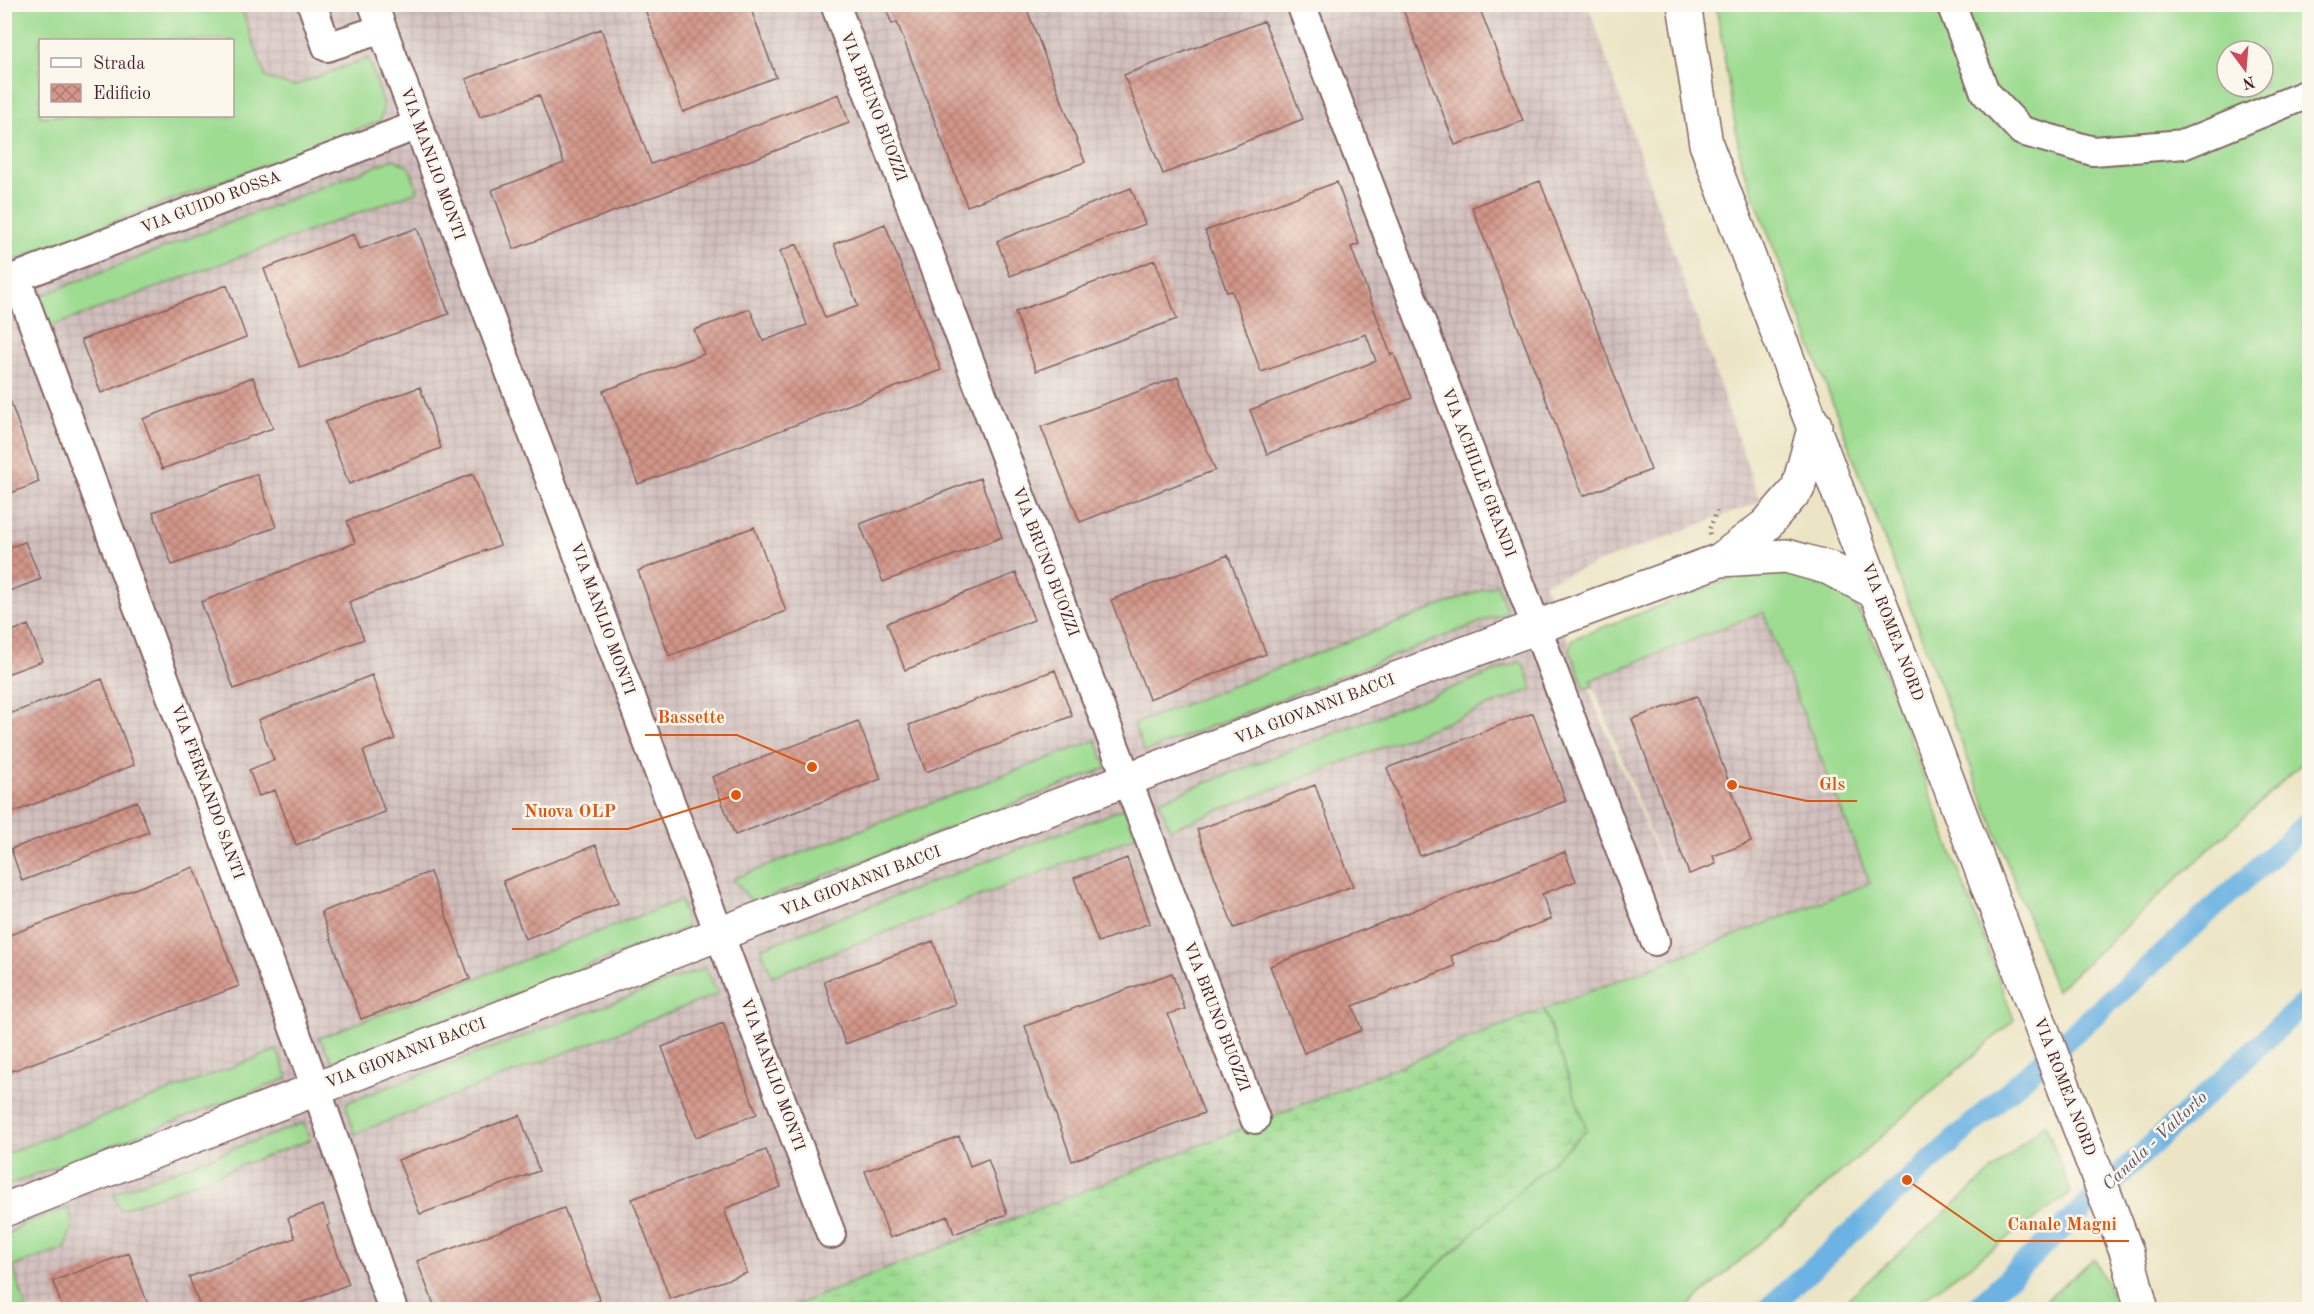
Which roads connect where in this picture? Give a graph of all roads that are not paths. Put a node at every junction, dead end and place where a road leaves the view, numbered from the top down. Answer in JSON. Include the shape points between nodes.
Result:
{"nodes":[{"id":1,"x":312,"y":4,"type":"edge"},
{"id":2,"x":835,"y":4,"type":"edge"},
{"id":3,"x":1301,"y":4,"type":"edge"},
{"id":4,"x":1684,"y":4,"type":"edge"},
{"id":5,"x":1951,"y":4,"type":"edge"},
{"id":6,"x":377,"y":17,"type":"edge"},
{"id":7,"x":2310,"y":93,"type":"edge"},
{"id":8,"x":418,"y":125,"type":"junction"},
{"id":9,"x":10,"y":279,"type":"edge"},
{"id":10,"x":1815,"y":425,"type":"junction"},
{"id":11,"x":1720,"y":560,"type":"junction"},
{"id":12,"x":1877,"y":594,"type":"junction"},
{"id":13,"x":1536,"y":627,"type":"junction"},
{"id":14,"x":1127,"y":781,"type":"junction"},
{"id":15,"x":720,"y":935,"type":"junction"},
{"id":16,"x":1655,"y":941,"type":"dead end"},
{"id":17,"x":316,"y":1088,"type":"junction"},
{"id":18,"x":1255,"y":1119,"type":"dead end"},
{"id":19,"x":4,"y":1210,"type":"edge"},
{"id":20,"x":831,"y":1234,"type":"dead end"},
{"id":21,"x":2127,"y":1253,"type":"junction"},
{"id":22,"x":393,"y":1310,"type":"edge"},
{"id":23,"x":2142,"y":1310,"type":"edge"},
{"id":24,"x":2154,"y":1310,"type":"edge"}],
"edges":[{"from":1,"to":6,"type":"street","via":[[327,47]]},
{"from":2,"to":14,"type":"street","name":"VIA BRUNO BUOZZI"},
{"from":3,"to":13,"type":"street","name":"VIA ACHILLE GRANDI"},
{"from":4,"to":10,"type":"main road","name":"VIA ROMEA NORD","via":[[1706,144]]},
{"from":5,"to":7,"type":"street","via":[[1985,92],[2022,131],[2093,151],[2186,144]]},
{"from":6,"to":8,"type":"street","name":"VIA MANLIO MONTI"},
{"from":8,"to":9,"type":"street","name":"VIA GUIDO ROSSA"},
{"from":8,"to":15,"type":"street","name":"VIA MANLIO MONTI"},
{"from":9,"to":17,"type":"street","name":"VIA FERNANDO SANTI"},
{"from":10,"to":11,"type":"main road","name":"VIA GIOVANNI BACCI","via":[[1798,488],[1766,525]]},
{"from":10,"to":12,"type":"main road","name":"VIA ROMEA NORD"},
{"from":11,"to":12,"type":"main road","name":"VIA GIOVANNI BACCI","via":[[1786,555],[1829,568]]},
{"from":11,"to":13,"type":"main road","name":"VIA GIOVANNI BACCI"},
{"from":12,"to":21,"type":"main road","name":"VIA ROMEA NORD"},
{"from":13,"to":14,"type":"main road","name":"VIA GIOVANNI BACCI"},
{"from":13,"to":16,"type":"street","name":"VIA ACHILLE GRANDI"},
{"from":14,"to":15,"type":"main road","name":"VIA GIOVANNI BACCI"},
{"from":14,"to":18,"type":"street","name":"VIA BRUNO BUOZZI"},
{"from":15,"to":17,"type":"main road","name":"VIA GIOVANNI BACCI"},
{"from":15,"to":20,"type":"street","name":"VIA MANLIO MONTI"},
{"from":17,"to":19,"type":"main road","name":"VIA GIOVANNI BACCI"},
{"from":17,"to":22,"type":"street","name":"VIA FERNANDO SANTI"},
{"from":21,"to":23,"type":"main road","name":"VIA ROMEA NORD"},
{"from":21,"to":24,"type":"main road","name":"VIA ROMEA NORD"}]}
